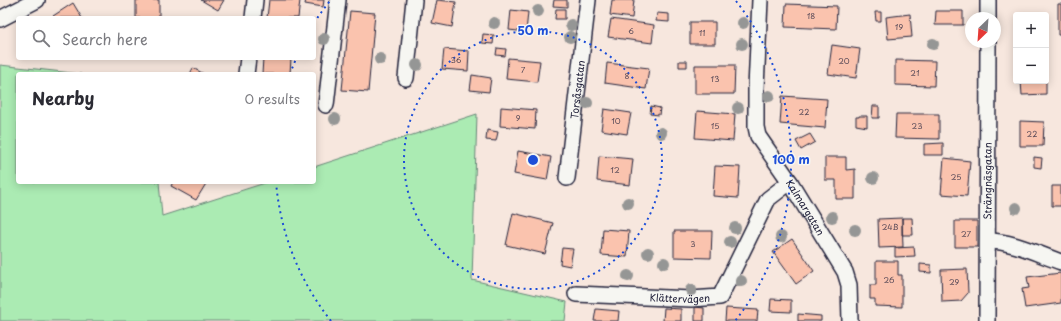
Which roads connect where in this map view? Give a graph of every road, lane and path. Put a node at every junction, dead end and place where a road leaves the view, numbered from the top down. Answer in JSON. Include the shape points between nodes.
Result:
{"nodes":[{"id":1,"x":37,"y":0,"type":"edge"},
{"id":2,"x":255,"y":0,"type":"edge"},
{"id":3,"x":338,"y":0,"type":"edge"},
{"id":4,"x":414,"y":0,"type":"edge"},
{"id":5,"x":588,"y":0,"type":"edge"},
{"id":6,"x":760,"y":0,"type":"edge"},
{"id":7,"x":988,"y":0,"type":"edge"},
{"id":8,"x":988,"y":12,"type":"edge"},
{"id":9,"x":253,"y":16,"type":"edge"},
{"id":10,"x":0,"y":18,"type":"edge"},
{"id":11,"x":988,"y":48,"type":"edge"},
{"id":12,"x":248,"y":60,"type":"edge"},
{"id":13,"x":246,"y":72,"type":"edge"},
{"id":14,"x":406,"y":78,"type":"dead end"},
{"id":15,"x":326,"y":105,"type":"dead end"},
{"id":16,"x":567,"y":178,"type":"dead end"},
{"id":17,"x":790,"y":182,"type":"junction"},
{"id":18,"x":988,"y":241,"type":"junction"},
{"id":19,"x":1061,"y":262,"type":"edge"},
{"id":20,"x":576,"y":294,"type":"dead end"},
{"id":21,"x":850,"y":321,"type":"edge"},
{"id":22,"x":987,"y":321,"type":"edge"}],
"edges":[{"from":1,"to":10,"type":"street"},
{"from":2,"to":9,"type":"street"},
{"from":3,"to":15,"type":"street"},
{"from":4,"to":14,"type":"street"},
{"from":5,"to":16,"type":"street","name":"Torsåsgatan"},
{"from":6,"to":17,"type":"street","name":"Kalmargatan","via":[[756,127],[758,136]]},
{"from":7,"to":8,"type":"street"},
{"from":11,"to":18,"type":"street","name":"Strängnäsgatan"},
{"from":12,"to":13,"type":"street"},
{"from":17,"to":20,"type":"street","name":"Klättervägen","via":[[768,199],[720,297],[691,299]]},
{"from":17,"to":21,"type":"street","name":"Kalmargatan","via":[[845,272],[849,285]]},
{"from":18,"to":19,"type":"street","via":[[1021,248]]},
{"from":18,"to":22,"type":"street","name":"Strängnäsgatan"}]}
